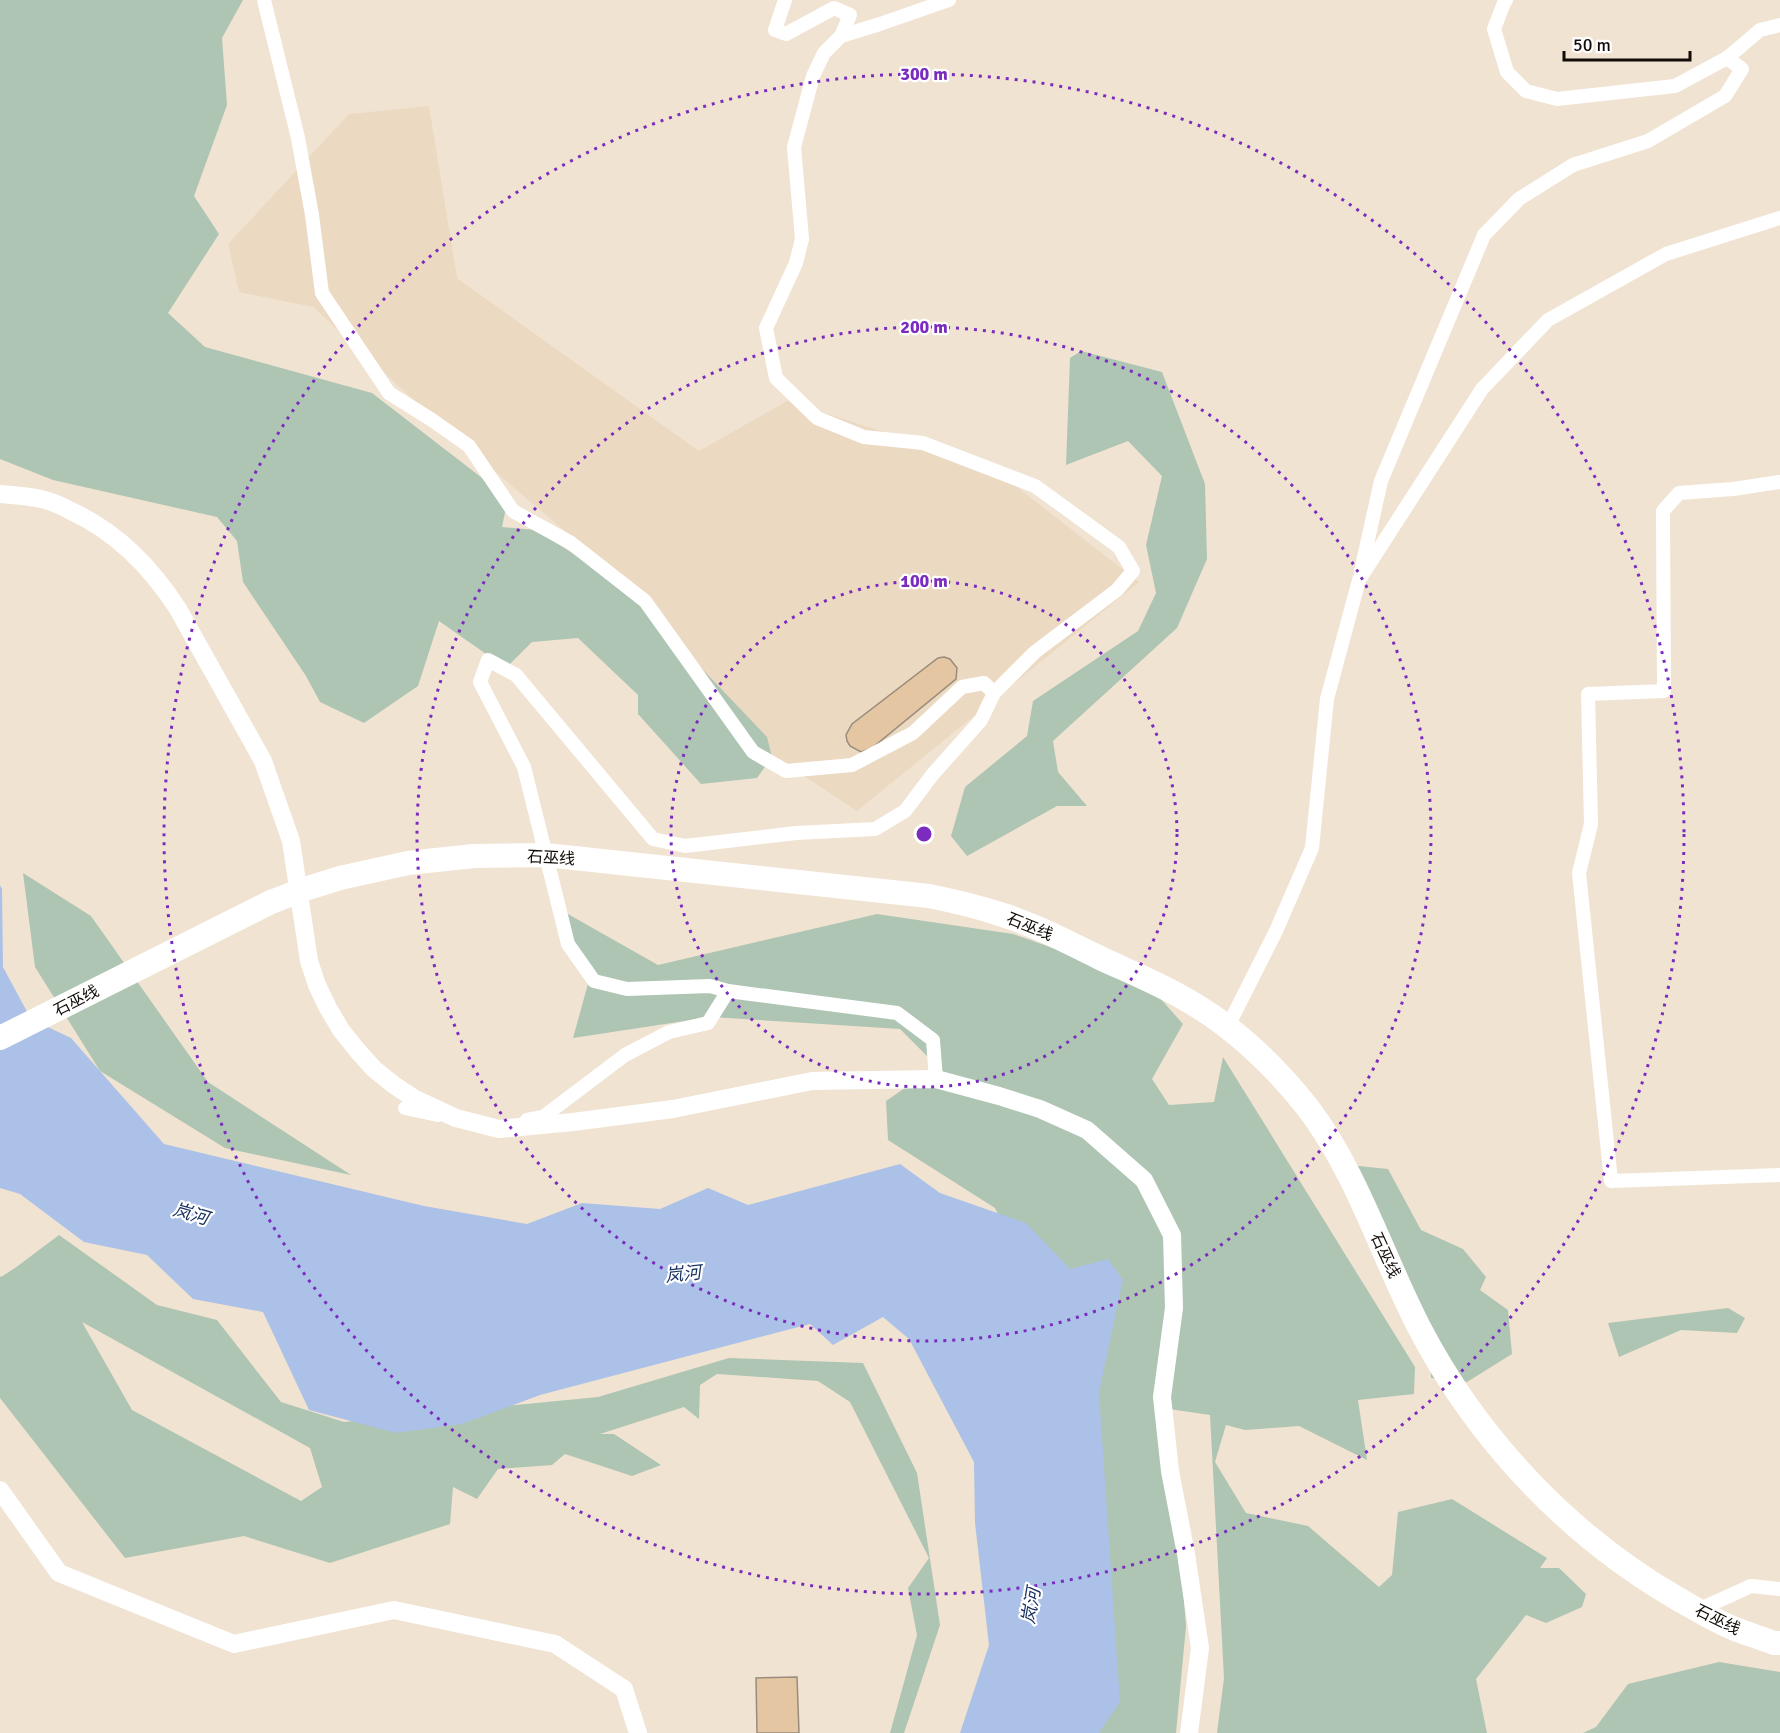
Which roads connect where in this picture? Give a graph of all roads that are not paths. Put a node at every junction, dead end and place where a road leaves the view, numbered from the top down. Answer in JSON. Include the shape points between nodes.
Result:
{"nodes":[{"id":1,"x":264,"y":0,"type":"edge"},
{"id":2,"x":785,"y":0,"type":"edge"},
{"id":3,"x":948,"y":0,"type":"edge"},
{"id":4,"x":1506,"y":0,"type":"edge"},
{"id":5,"x":1780,"y":25,"type":"edge"},
{"id":6,"x":842,"y":36,"type":"junction"},
{"id":7,"x":1727,"y":58,"type":"junction"},
{"id":8,"x":1780,"y":218,"type":"edge"},
{"id":9,"x":1780,"y":482,"type":"edge"},
{"id":10,"x":0,"y":494,"type":"edge"},
{"id":11,"x":1359,"y":580,"type":"junction"},
{"id":12,"x":994,"y":693,"type":"junction"},
{"id":13,"x":546,"y":855,"type":"junction"},
{"id":14,"x":728,"y":991,"type":"junction"},
{"id":15,"x":1227,"y":1028,"type":"junction"},
{"id":16,"x":0,"y":1038,"type":"edge"},
{"id":17,"x":936,"y":1079,"type":"junction"},
{"id":18,"x":405,"y":1108,"type":"dead end"},
{"id":19,"x":1780,"y":1174,"type":"edge"},
{"id":20,"x":0,"y":1490,"type":"edge"},
{"id":21,"x":1780,"y":1588,"type":"edge"},
{"id":22,"x":1698,"y":1610,"type":"junction"},
{"id":23,"x":1780,"y":1643,"type":"edge"},
{"id":24,"x":638,"y":1733,"type":"edge"},
{"id":25,"x":1189,"y":1733,"type":"edge"}],
"edges":[{"from":1,"to":12,"type":"street","via":[[298,138],[322,293],[389,393],[469,446],[513,511],[571,543],[645,601],[753,752],[786,771],[852,765],[914,733],[962,687],[984,683]]},
{"from":2,"to":6,"type":"street","via":[[775,30],[786,34],[834,8],[850,15]]},
{"from":3,"to":6,"type":"street"},
{"from":4,"to":7,"type":"street","via":[[1494,29],[1507,72],[1526,91],[1547,97],[1675,86]]},
{"from":5,"to":7,"type":"street","via":[[1760,30]]},
{"from":6,"to":12,"type":"street","via":[[824,53],[813,76],[794,147],[802,239],[796,263],[766,328],[776,378],[818,418],[864,436],[923,443],[1035,486],[1119,547],[1133,571],[1117,590],[1035,652]]},
{"from":7,"to":11,"type":"street","via":[[1742,69],[1725,96],[1648,141],[1573,165],[1519,199],[1484,234],[1381,481]]},
{"from":8,"to":11,"type":"street","via":[[1666,254],[1548,320],[1482,388]]},
{"from":9,"to":19,"type":"street","via":[[1679,493],[1663,510],[1664,690],[1588,694],[1591,824],[1579,873],[1611,1181]]},
{"from":10,"to":17,"type":"street","via":[[41,499],[80,515],[115,537],[149,568],[178,609],[263,761],[291,841],[309,961],[328,1008],[363,1056],[415,1099],[456,1118],[499,1129],[673,1109],[812,1081]]},
{"from":11,"to":15,"type":"street","via":[[1328,699],[1312,848]]},
{"from":12,"to":13,"type":"street","via":[[981,720],[905,811],[876,829],[796,833],[685,846],[653,839],[516,675],[488,660],[480,682],[524,767]]},
{"from":13,"to":14,"type":"street","via":[[568,944],[594,981],[627,989],[710,986]]},
{"from":13,"to":15,"type":"highway","name":"石巫线","via":[[901,893],[974,906],[1028,924],[1155,984],[1186,999]]},
{"from":13,"to":16,"type":"highway","name":"石巫线","via":[[408,862],[305,889]]},
{"from":14,"to":17,"type":"street","via":[[897,1013],[933,1040]]},
{"from":14,"to":18,"type":"street","via":[[708,1023],[669,1032],[625,1055],[543,1117],[488,1127]]},
{"from":15,"to":22,"type":"highway","name":"石巫线","via":[[1287,1083],[1324,1131],[1340,1156],[1420,1329],[1487,1432],[1571,1522],[1632,1570]]},
{"from":17,"to":25,"type":"street","via":[[1040,1109],[1087,1130],[1144,1179],[1172,1235],[1174,1308],[1162,1397],[1170,1471],[1200,1648]]},
{"from":20,"to":24,"type":"street","via":[[59,1573],[234,1644],[394,1610],[555,1644],[624,1689]]},
{"from":21,"to":22,"type":"street","via":[[1750,1586]]},
{"from":22,"to":23,"type":"highway","name":"石巫线","via":[[1733,1628]]}]}
